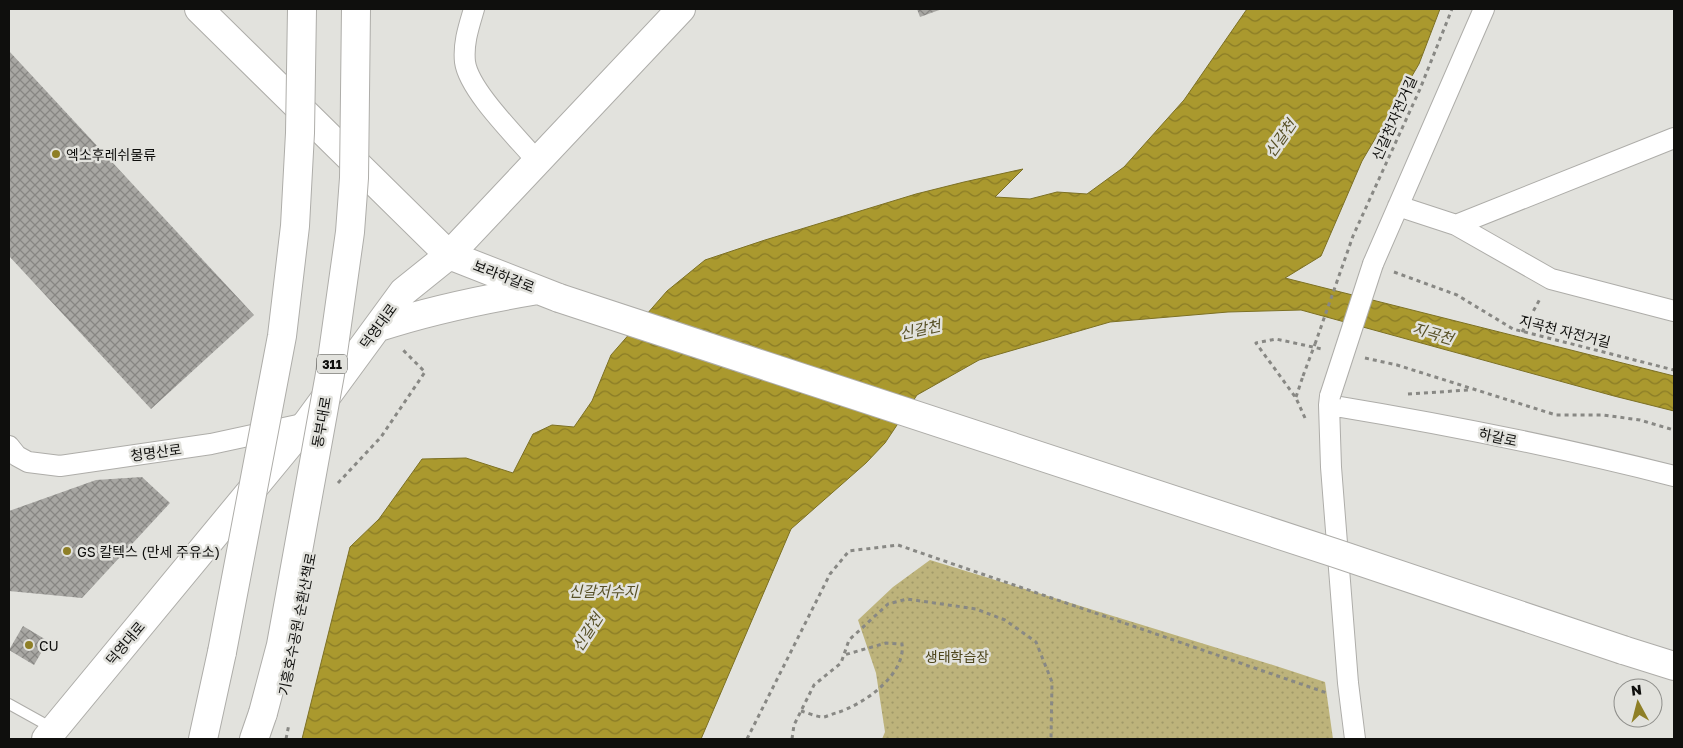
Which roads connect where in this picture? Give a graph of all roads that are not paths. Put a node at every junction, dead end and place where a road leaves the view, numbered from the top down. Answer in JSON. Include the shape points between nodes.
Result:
{"nodes":[{"id":1,"x":199,"y":9,"type":"edge"},
{"id":2,"x":302,"y":9,"type":"edge"},
{"id":3,"x":356,"y":9,"type":"edge"},
{"id":4,"x":474,"y":9,"type":"edge"},
{"id":5,"x":681,"y":9,"type":"edge"},
{"id":6,"x":1484,"y":9,"type":"edge"},
{"id":7,"x":1674,"y":138,"type":"edge"},
{"id":8,"x":537,"y":161,"type":"junction"},
{"id":9,"x":1398,"y":206,"type":"junction"},
{"id":10,"x":1456,"y":225,"type":"junction"},
{"id":11,"x":449,"y":255,"type":"junction"},
{"id":12,"x":549,"y":294,"type":"junction"},
{"id":13,"x":1674,"y":311,"type":"edge"},
{"id":14,"x":379,"y":327,"type":"junction"},
{"id":15,"x":1329,"y":401,"type":"junction"},
{"id":16,"x":307,"y":423,"type":"junction"},
{"id":17,"x":9,"y":446,"type":"edge"},
{"id":18,"x":1674,"y":476,"type":"edge"},
{"id":19,"x":1674,"y":666,"type":"edge"},
{"id":20,"x":9,"y":704,"type":"edge"},
{"id":21,"x":50,"y":734,"type":"edge"},
{"id":22,"x":203,"y":739,"type":"edge"},
{"id":23,"x":254,"y":739,"type":"edge"},
{"id":24,"x":1355,"y":739,"type":"edge"}],
"edges":[{"from":1,"to":11,"type":"main road"},
{"from":2,"to":22,"type":"main road","bridge":true,"via":[[295,226],[282,336]]},
{"from":3,"to":23,"type":"main road","name":"동부대로","number":"311","bridge":true,"via":[[354,178],[350,232],[331,365],[281,645]]},
{"from":4,"to":8,"type":"street","via":[[464,48],[470,78]]},
{"from":5,"to":8,"type":"main road","name":"덕영대로"},
{"from":6,"to":9,"type":"street"},
{"from":7,"to":10,"type":"street"},
{"from":8,"to":11,"type":"main road","name":"덕영대로"},
{"from":9,"to":10,"type":"street"},
{"from":9,"to":15,"type":"street","bridge":true,"via":[[1373,264]]},
{"from":10,"to":13,"type":"street","via":[[1551,279]]},
{"from":11,"to":12,"type":"main road","name":"보라하갈로"},
{"from":11,"to":14,"type":"main road","name":"덕영대로","via":[[403,292]]},
{"from":12,"to":14,"type":"main road","via":[[484,299],[413,315]]},
{"from":12,"to":19,"type":"main road","name":"보라하갈로","bridge":true},
{"from":14,"to":16,"type":"main road","name":"덕영대로"},
{"from":15,"to":18,"type":"street","name":"하갈로"},
{"from":15,"to":24,"type":"street","via":[[1332,487]]},
{"from":16,"to":17,"type":"street","name":"청명산로","via":[[211,444],[60,466],[28,462]]},
{"from":16,"to":21,"type":"main road","name":"덕영대로"},
{"from":20,"to":21,"type":"lane"}]}
